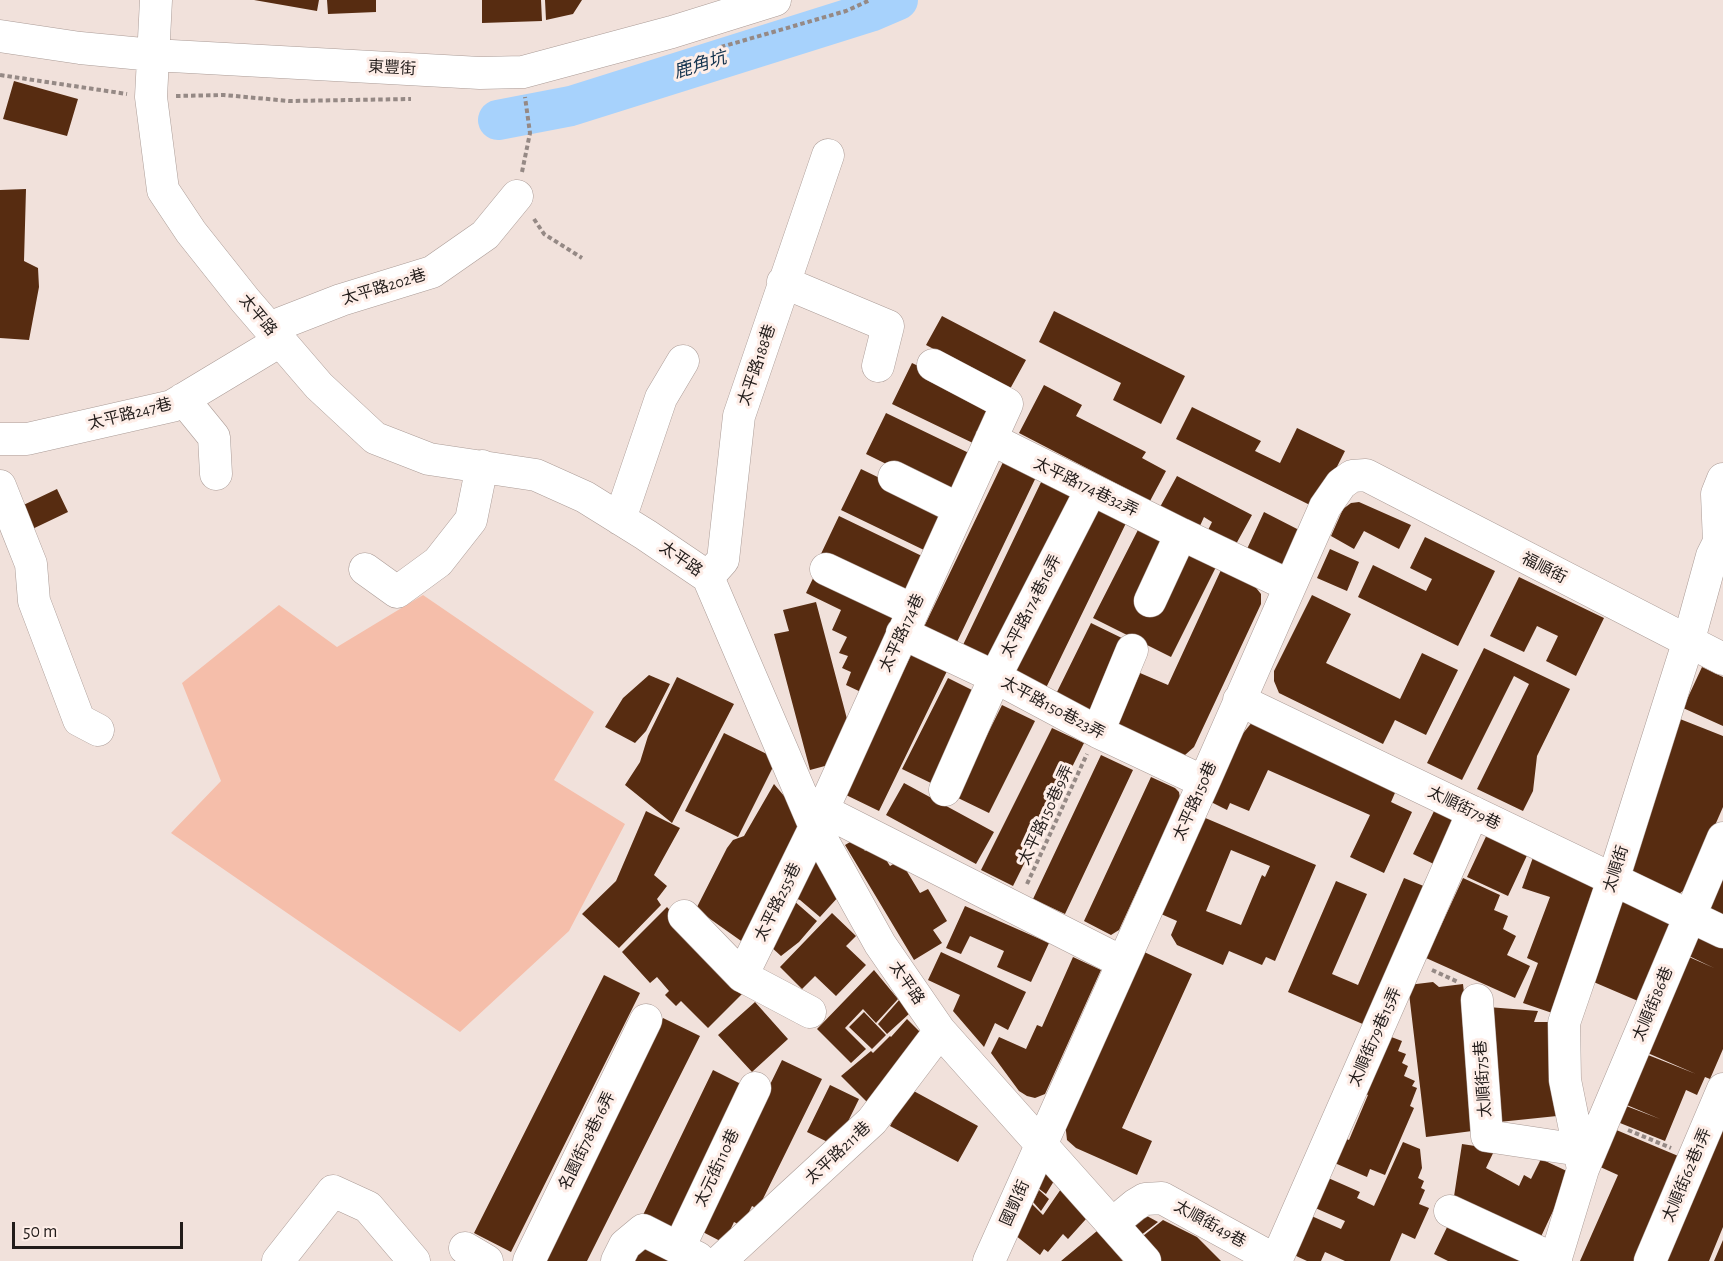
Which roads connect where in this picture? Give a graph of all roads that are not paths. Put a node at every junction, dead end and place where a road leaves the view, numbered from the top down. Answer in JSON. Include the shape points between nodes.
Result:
{"nodes":[{"id":1,"x":156,"y":0,"type":"edge"},
{"id":2,"x":775,"y":0,"type":"edge"},
{"id":3,"x":0,"y":36,"type":"edge"},
{"id":4,"x":153,"y":55,"type":"junction"},
{"id":5,"x":828,"y":155,"type":"dead end"},
{"id":6,"x":517,"y":196,"type":"road end"},
{"id":7,"x":783,"y":282,"type":"junction"},
{"id":8,"x":275,"y":335,"type":"junction"},
{"id":9,"x":683,"y":361,"type":"dead end"},
{"id":10,"x":933,"y":365,"type":"dead end"},
{"id":11,"x":878,"y":366,"type":"dead end"},
{"id":12,"x":183,"y":399,"type":"junction"},
{"id":13,"x":0,"y":439,"type":"edge"},
{"id":14,"x":991,"y":440,"type":"junction"},
{"id":15,"x":482,"y":466,"type":"junction"},
{"id":16,"x":216,"y":474,"type":"dead end"},
{"id":17,"x":1366,"y":475,"type":"joint"},
{"id":18,"x":894,"y":477,"type":"dead end"},
{"id":19,"x":1723,"y":479,"type":"edge"},
{"id":20,"x":0,"y":486,"type":"edge"},
{"id":21,"x":1090,"y":490,"type":"junction"},
{"id":22,"x":959,"y":509,"type":"junction"},
{"id":23,"x":620,"y":519,"type":"junction"},
{"id":24,"x":1181,"y":534,"type":"junction"},
{"id":25,"x":1721,"y":541,"type":"edge"},
{"id":26,"x":365,"y":569,"type":"dead end"},
{"id":27,"x":826,"y":569,"type":"dead end"},
{"id":28,"x":708,"y":577,"type":"junction"},
{"id":29,"x":1290,"y":586,"type":"junction"},
{"id":30,"x":1150,"y":601,"type":"dead end"},
{"id":31,"x":908,"y":622,"type":"junction"},
{"id":32,"x":1688,"y":643,"type":"junction"},
{"id":33,"x":1132,"y":650,"type":"dead end"},
{"id":34,"x":1723,"y":659,"type":"edge"},
{"id":35,"x":995,"y":677,"type":"junction"},
{"id":36,"x":1239,"y":700,"type":"junction"},
{"id":37,"x":98,"y":730,"type":"dead end"},
{"id":38,"x":1098,"y":732,"type":"junction"},
{"id":39,"x":1204,"y":782,"type":"junction"},
{"id":40,"x":945,"y":790,"type":"dead end"},
{"id":41,"x":1473,"y":813,"type":"junction"},
{"id":42,"x":818,"y":818,"type":"junction"},
{"id":43,"x":1723,"y":838,"type":"edge"},
{"id":44,"x":1613,"y":880,"type":"junction"},
{"id":45,"x":684,"y":916,"type":"dead end"},
{"id":46,"x":1689,"y":917,"type":"junction"},
{"id":47,"x":1723,"y":932,"type":"edge"},
{"id":48,"x":1122,"y":962,"type":"junction"},
{"id":49,"x":742,"y":976,"type":"junction"},
{"id":50,"x":1478,"y":1000,"type":"road end"},
{"id":51,"x":810,"y":1012,"type":"dead end"},
{"id":52,"x":646,"y":1020,"type":"dead end"},
{"id":53,"x":940,"y":1031,"type":"junction"},
{"id":54,"x":755,"y":1088,"type":"dead end"},
{"id":55,"x":1723,"y":1089,"type":"edge"},
{"id":56,"x":1041,"y":1144,"type":"junction"},
{"id":57,"x":1581,"y":1160,"type":"junction"},
{"id":58,"x":1450,"y":1211,"type":"dead end"},
{"id":59,"x":1112,"y":1224,"type":"junction"},
{"id":60,"x":621,"y":1253,"type":"edge"},
{"id":61,"x":692,"y":1255,"type":"edge"},
{"id":62,"x":1556,"y":1260,"type":"edge"},
{"id":63,"x":278,"y":1261,"type":"edge"},
{"id":64,"x":414,"y":1261,"type":"edge"},
{"id":65,"x":529,"y":1261,"type":"edge"},
{"id":66,"x":720,"y":1261,"type":"edge"},
{"id":67,"x":989,"y":1261,"type":"edge"},
{"id":68,"x":1146,"y":1261,"type":"edge"},
{"id":69,"x":1277,"y":1261,"type":"edge"},
{"id":70,"x":1650,"y":1261,"type":"edge"}],
"edges":[{"from":1,"to":4,"type":"street","name":"太平路"},
{"from":2,"to":4,"type":"street","name":"東豐街","via":[[523,72]]},
{"from":3,"to":4,"type":"street","name":"東豐街"},
{"from":4,"to":8,"type":"street","name":"太平路","via":[[151,97],[163,190],[191,232]]},
{"from":5,"to":7,"type":"street","name":"太平路188巷"},
{"from":6,"to":8,"type":"street","name":"太平路202巷","via":[[484,235],[432,272],[341,300]]},
{"from":7,"to":11,"type":"street","via":[[888,326]]},
{"from":7,"to":28,"type":"street","name":"太平路188巷","via":[[739,416],[723,560]]},
{"from":8,"to":12,"type":"street","name":"太平路247巷"},
{"from":8,"to":15,"type":"street","name":"太平路","via":[[319,386],[375,438],[429,459]]},
{"from":9,"to":23,"type":"street","via":[[661,398]]},
{"from":10,"to":14,"type":"street","name":"太平路174巷","via":[[1007,404]]},
{"from":12,"to":13,"type":"street","name":"太平路247巷","via":[[172,406],[27,439]]},
{"from":12,"to":16,"type":"street","via":[[214,437]]},
{"from":14,"to":21,"type":"street","name":"太平路174巷32弄"},
{"from":14,"to":22,"type":"street","name":"太平路174巷"},
{"from":15,"to":23,"type":"street","name":"太平路","via":[[536,475],[585,497]]},
{"from":15,"to":26,"type":"street","via":[[471,520],[438,562],[397,592]]},
{"from":17,"to":29,"type":"street","name":"太平路150巷","via":[[1352,476],[1341,484],[1325,507]]},
{"from":17,"to":32,"type":"street","name":"福順街"},
{"from":18,"to":22,"type":"street"},
{"from":19,"to":25,"type":"street","name":"太順街","via":[[1717,494]]},
{"from":20,"to":37,"type":"street","via":[[31,564],[34,601],[79,720]]},
{"from":21,"to":24,"type":"street","name":"太平路174巷32弄"},
{"from":21,"to":35,"type":"street","name":"太平路174巷16弄"},
{"from":22,"to":31,"type":"street","name":"太平路174巷"},
{"from":23,"to":28,"type":"street","name":"太平路"},
{"from":24,"to":29,"type":"street","name":"太平路174巷32弄"},
{"from":24,"to":30,"type":"street"},
{"from":25,"to":32,"type":"street","name":"太順街","via":[[1712,556]]},
{"from":27,"to":31,"type":"street","name":"太平路150巷23弄"},
{"from":28,"to":42,"type":"street","name":"太平路"},
{"from":29,"to":36,"type":"street","name":"太平路150巷"},
{"from":31,"to":35,"type":"street","name":"太平路150巷23弄"},
{"from":31,"to":42,"type":"street","name":"太平路174巷"},
{"from":32,"to":34,"type":"street","name":"福順街"},
{"from":32,"to":44,"type":"street","name":"太順街"},
{"from":33,"to":38,"type":"street"},
{"from":35,"to":38,"type":"street","name":"太平路150巷23弄"},
{"from":35,"to":40,"type":"street","name":"太平路174巷16弄"},
{"from":36,"to":39,"type":"street","name":"太平路150巷"},
{"from":36,"to":41,"type":"street","name":"太順街79巷"},
{"from":38,"to":39,"type":"street","name":"太平路150巷23弄"},
{"from":39,"to":48,"type":"street","name":"太平路150巷"},
{"from":41,"to":44,"type":"street","name":"太順街79巷"},
{"from":41,"to":69,"type":"street","name":"太順街79巷15弄"},
{"from":42,"to":48,"type":"street"},
{"from":42,"to":49,"type":"street","name":"太平路255巷"},
{"from":42,"to":53,"type":"street","name":"太平路","via":[[880,944]]},
{"from":43,"to":46,"type":"street","name":"太順街86巷"},
{"from":44,"to":46,"type":"street","name":"太順街79巷"},
{"from":44,"to":57,"type":"street","name":"太順街","via":[[1564,1023],[1565,1080]]},
{"from":45,"to":49,"type":"street"},
{"from":46,"to":47,"type":"street","name":"太順街79巷"},
{"from":46,"to":57,"type":"street","name":"太順街86巷","via":[[1604,1120]]},
{"from":48,"to":56,"type":"street","name":"太平路150巷"},
{"from":49,"to":51,"type":"street"},
{"from":50,"to":57,"type":"street","name":"太順街75巷","via":[[1487,1136]]},
{"from":52,"to":65,"type":"street","name":"名園街78巷16弄"},
{"from":53,"to":56,"type":"street","name":"太平路"},
{"from":53,"to":66,"type":"street","name":"太平路211巷","via":[[872,1121]]},
{"from":54,"to":61,"type":"street","name":"太元街110巷"},
{"from":55,"to":70,"type":"street","name":"太順街62巷1弄"},
{"from":56,"to":59,"type":"street","name":"太平路"},
{"from":56,"to":67,"type":"street","name":"國凱街"},
{"from":57,"to":62,"type":"street","name":"太順街"},
{"from":58,"to":62,"type":"street"},
{"from":59,"to":68,"type":"street","name":"太平路"},
{"from":59,"to":69,"type":"street","name":"太順街49巷","via":[[1145,1199],[1162,1198]]},
{"from":60,"to":61,"type":"street","via":[[644,1230]]},
{"from":63,"to":64,"type":"street","via":[[333,1191],[368,1207]]}]}
